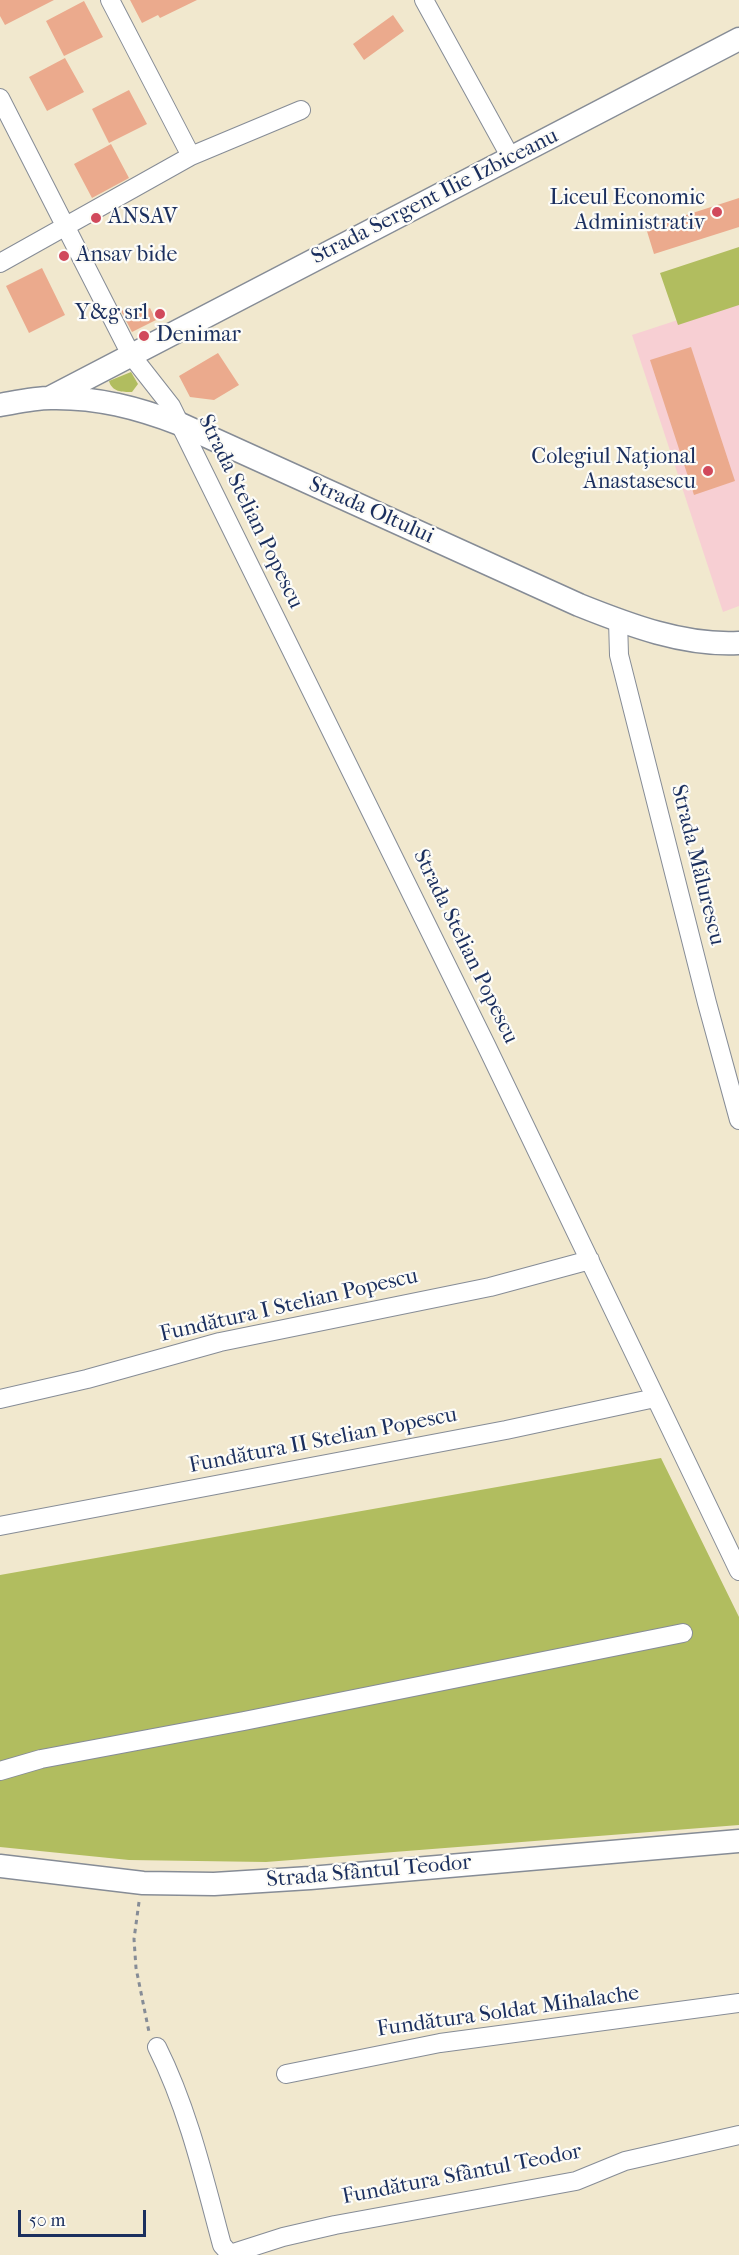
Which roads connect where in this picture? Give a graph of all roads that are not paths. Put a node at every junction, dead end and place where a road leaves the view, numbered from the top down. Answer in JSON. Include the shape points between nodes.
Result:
{"nodes":[{"id":1,"x":110,"y":0,"type":"edge"},
{"id":2,"x":423,"y":0,"type":"edge"},
{"id":3,"x":739,"y":39,"type":"edge"},
{"id":4,"x":0,"y":98,"type":"edge"},
{"id":5,"x":301,"y":110,"type":"dead end"},
{"id":6,"x":191,"y":156,"type":"junction"},
{"id":7,"x":511,"y":158,"type":"junction"},
{"id":8,"x":66,"y":225,"type":"junction"},
{"id":9,"x":0,"y":263,"type":"edge"},
{"id":10,"x":131,"y":355,"type":"junction"},
{"id":11,"x":51,"y":398,"type":"junction"},
{"id":12,"x":0,"y":405,"type":"edge"},
{"id":13,"x":180,"y":424,"type":"junction"},
{"id":14,"x":618,"y":620,"type":"junction"},
{"id":15,"x":739,"y":643,"type":"edge"},
{"id":16,"x":739,"y":1120,"type":"edge"},
{"id":17,"x":590,"y":1260,"type":"junction"},
{"id":18,"x":655,"y":1398,"type":"junction"},
{"id":19,"x":0,"y":1399,"type":"edge"},
{"id":20,"x":0,"y":1526,"type":"edge"},
{"id":21,"x":739,"y":1571,"type":"edge"},
{"id":22,"x":683,"y":1633,"type":"dead end"},
{"id":23,"x":0,"y":1771,"type":"edge"},
{"id":24,"x":739,"y":1841,"type":"edge"},
{"id":25,"x":0,"y":1866,"type":"edge"},
{"id":26,"x":739,"y":2003,"type":"edge"},
{"id":27,"x":157,"y":2047,"type":"road end"},
{"id":28,"x":286,"y":2074,"type":"dead end"},
{"id":29,"x":739,"y":2135,"type":"edge"},
{"id":30,"x":230,"y":2254,"type":"edge"}],
"edges":[{"from":1,"to":6,"type":"street"},
{"from":2,"to":7,"type":"street"},
{"from":3,"to":7,"type":"main road","name":"Strada Sergent Ilie Izbiceanu"},
{"from":4,"to":8,"type":"street"},
{"from":5,"to":6,"type":"street"},
{"from":6,"to":8,"type":"street"},
{"from":7,"to":10,"type":"main road","name":"Strada Sergent Ilie Izbiceanu"},
{"from":8,"to":9,"type":"street"},
{"from":8,"to":10,"type":"street"},
{"from":10,"to":11,"type":"main road","name":"Strada Sergent Ilie Izbiceanu"},
{"from":10,"to":13,"type":"street","name":"Strada Stelian Popescu","via":[[163,394]]},
{"from":11,"to":12,"type":"main road","name":"Strada Oltului"},
{"from":11,"to":13,"type":"main road","name":"Strada Oltului","via":[[114,404]]},
{"from":13,"to":14,"type":"main road","name":"Strada Oltului"},
{"from":13,"to":17,"type":"street","name":"Strada Stelian Popescu"},
{"from":14,"to":15,"type":"main road","name":"Strada Oltului","via":[[661,634]]},
{"from":14,"to":16,"type":"street","name":"Strada Mălurescu","via":[[619,655]]},
{"from":17,"to":18,"type":"street","name":"Strada Stelian Popescu"},
{"from":17,"to":19,"type":"street","name":"Fundătura I Stelian Popescu","via":[[490,1287],[220,1342]]},
{"from":18,"to":20,"type":"street","name":"Fundătura II Stelian Popescu"},
{"from":18,"to":21,"type":"street","name":"Strada Stelian Popescu"},
{"from":22,"to":23,"type":"street","via":[[41,1759]]},
{"from":24,"to":25,"type":"main road","name":"Strada Sfântul Teodor","via":[[214,1884],[143,1883]]},
{"from":26,"to":28,"type":"street","name":"Fundătura Soldat Mihalache","via":[[440,2043]]},
{"from":27,"to":30,"type":"street","via":[[184,2108],[222,2245]]},
{"from":29,"to":30,"type":"street","name":"Fundătura Sfântul Teodor","via":[[624,2161],[576,2181],[335,2224]]}]}
